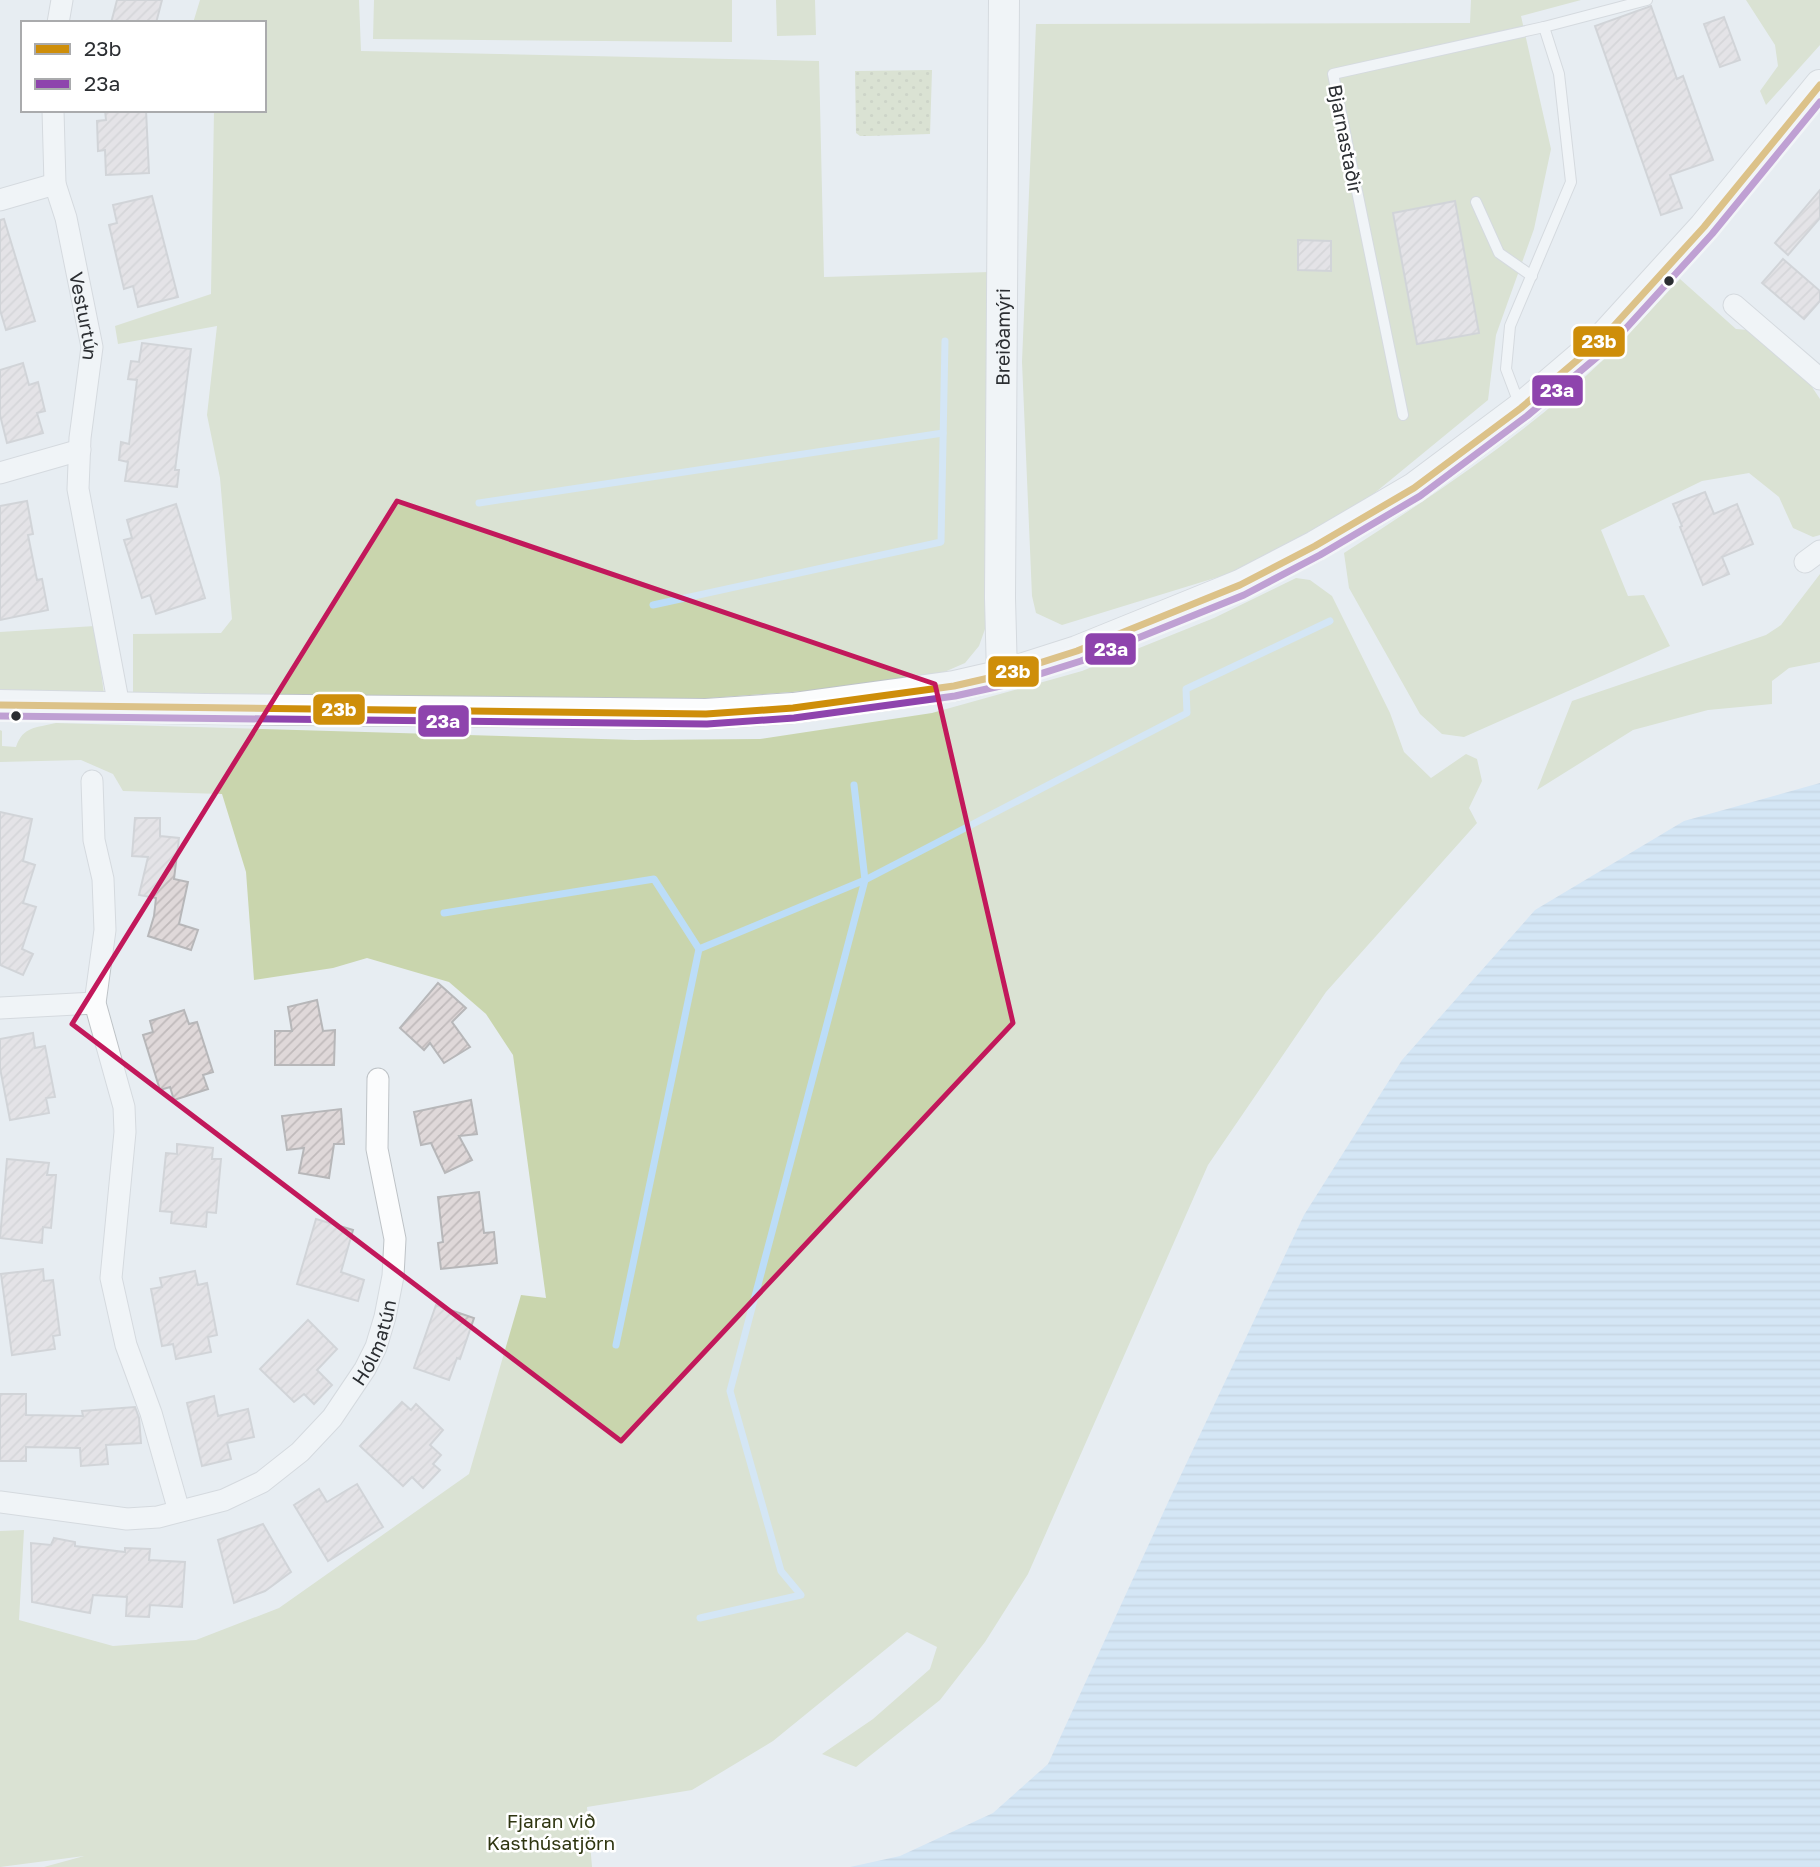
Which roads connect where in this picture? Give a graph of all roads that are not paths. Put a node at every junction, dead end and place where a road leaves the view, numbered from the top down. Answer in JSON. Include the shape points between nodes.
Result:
{"nodes":[{"id":1,"x":62,"y":0,"type":"edge"},
{"id":2,"x":1004,"y":0,"type":"edge"},
{"id":3,"x":1647,"y":0,"type":"edge"},
{"id":4,"x":58,"y":21,"type":"edge"},
{"id":5,"x":1544,"y":27,"type":"junction"},
{"id":6,"x":1820,"y":85,"type":"edge"},
{"id":7,"x":53,"y":112,"type":"edge"},
{"id":8,"x":55,"y":184,"type":"junction"},
{"id":9,"x":0,"y":200,"type":"edge"},
{"id":10,"x":1476,"y":202,"type":"dead end"},
{"id":11,"x":1532,"y":276,"type":"junction"},
{"id":12,"x":1734,"y":304,"type":"dead end"},
{"id":13,"x":1820,"y":379,"type":"edge"},
{"id":14,"x":1521,"y":408,"type":"junction"},
{"id":15,"x":1403,"y":415,"type":"dead end"},
{"id":16,"x":80,"y":450,"type":"junction"},
{"id":17,"x":0,"y":473,"type":"edge"},
{"id":18,"x":1002,"y":675,"type":"junction"},
{"id":19,"x":0,"y":705,"type":"edge"},
{"id":20,"x":119,"y":706,"type":"junction"},
{"id":21,"x":92,"y":782,"type":"dead end"},
{"id":22,"x":95,"y":1003,"type":"junction"},
{"id":23,"x":0,"y":1008,"type":"edge"},
{"id":24,"x":378,"y":1079,"type":"dead end"},
{"id":25,"x":0,"y":1502,"type":"edge"},
{"id":26,"x":179,"y":1511,"type":"junction"}],
"edges":[{"from":1,"to":4,"type":"street"},
{"from":2,"to":18,"type":"street","name":"Breiðamýri"},
{"from":3,"to":5,"type":"lane"},
{"from":5,"to":11,"type":"lane","via":[[1559,74],[1571,182]]},
{"from":5,"to":15,"type":"lane","name":"Bjarnastaðir","via":[[1333,74]]},
{"from":6,"to":14,"type":"street","via":[[1704,226],[1602,339]]},
{"from":7,"to":8,"type":"street","name":"Vesturtún"},
{"from":8,"to":9,"type":"street"},
{"from":8,"to":16,"type":"street","name":"Vesturtún","via":[[91,334]]},
{"from":10,"to":11,"type":"lane","via":[[1499,253]]},
{"from":11,"to":14,"type":"lane","via":[[1510,326],[1506,369]]},
{"from":12,"to":13,"type":"street"},
{"from":14,"to":18,"type":"street","via":[[1414,488],[1240,585],[1077,651]]},
{"from":16,"to":17,"type":"street"},
{"from":16,"to":20,"type":"street","name":"Vesturtún","via":[[78,489]]},
{"from":18,"to":20,"type":"street","via":[[886,696],[706,714]]},
{"from":19,"to":20,"type":"street"},
{"from":21,"to":22,"type":"street","via":[[105,930]]},
{"from":22,"to":23,"type":"street"},
{"from":22,"to":26,"type":"street","via":[[125,1119],[111,1278],[126,1345]]},
{"from":24,"to":26,"type":"street","name":"Hólmatún","via":[[377,1149],[395,1239],[393,1276],[376,1346],[332,1418],[300,1452],[262,1482],[224,1500]]},
{"from":25,"to":26,"type":"street","name":"Hólmatún","via":[[127,1519]]}]}
